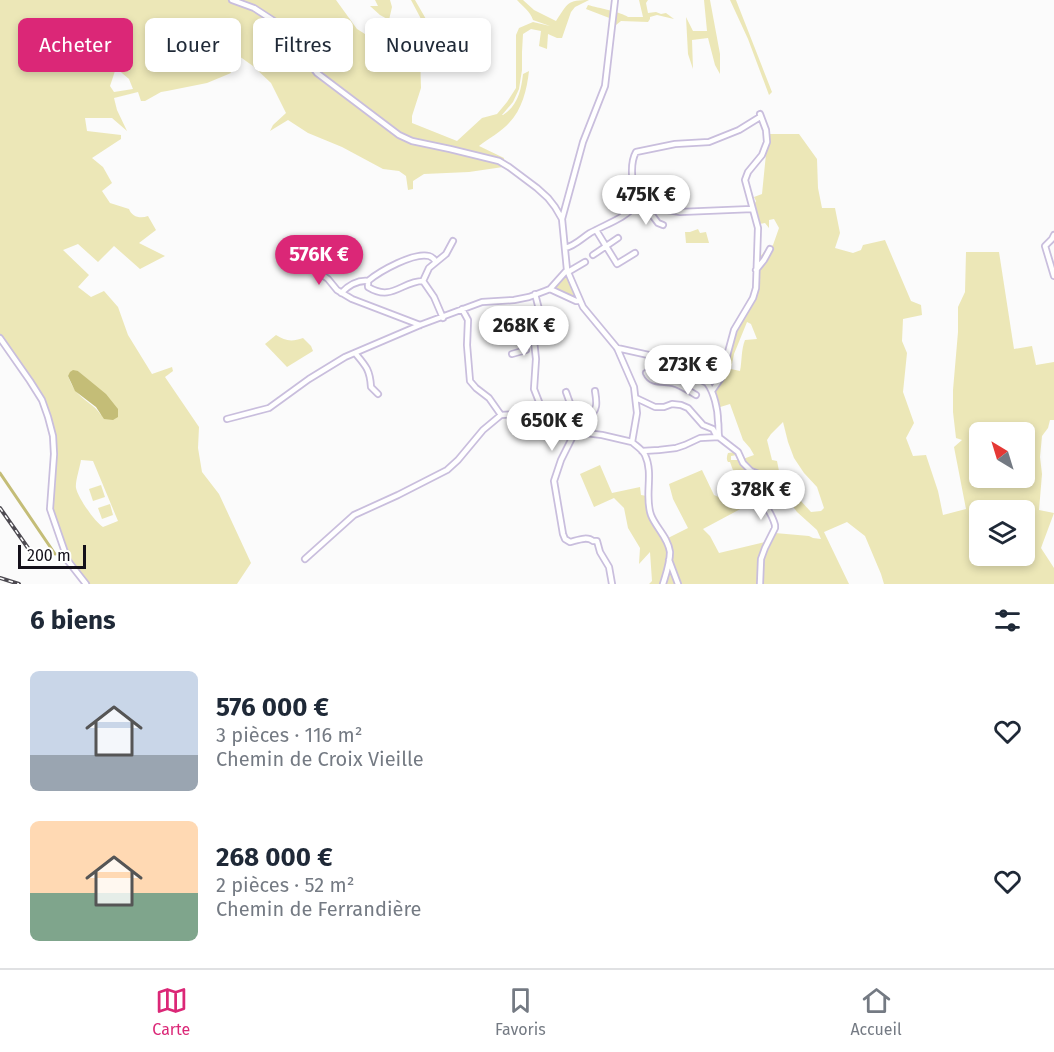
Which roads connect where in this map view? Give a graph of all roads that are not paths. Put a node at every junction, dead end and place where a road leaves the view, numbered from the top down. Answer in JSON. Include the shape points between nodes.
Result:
{"nodes":[{"id":1,"x":232,"y":0,"type":"edge"},
{"id":2,"x":615,"y":0,"type":"edge"},
{"id":3,"x":636,"y":205,"type":"junction"},
{"id":4,"x":646,"y":207,"type":"junction"},
{"id":5,"x":752,"y":209,"type":"junction"},
{"id":6,"x":562,"y":219,"type":"junction"},
{"id":7,"x":663,"y":225,"type":"dead end"},
{"id":8,"x":596,"y":230,"type":"junction"},
{"id":9,"x":1054,"y":235,"type":"edge"},
{"id":10,"x":618,"y":238,"type":"dead end"},
{"id":11,"x":453,"y":241,"type":"dead end"},
{"id":12,"x":607,"y":247,"type":"junction"},
{"id":13,"x":565,"y":248,"type":"junction"},
{"id":14,"x":770,"y":249,"type":"dead end"},
{"id":15,"x":634,"y":253,"type":"dead end"},
{"id":16,"x":593,"y":255,"type":"dead end"},
{"id":17,"x":436,"y":262,"type":"junction"},
{"id":18,"x":585,"y":262,"type":"dead end"},
{"id":19,"x":617,"y":264,"type":"junction"},
{"id":20,"x":304,"y":265,"type":"dead end"},
{"id":21,"x":756,"y":270,"type":"junction"},
{"id":22,"x":568,"y":271,"type":"junction"},
{"id":23,"x":620,"y":271,"type":"dead end"},
{"id":24,"x":1054,"y":276,"type":"edge"},
{"id":25,"x":368,"y":281,"type":"junction"},
{"id":26,"x":423,"y":281,"type":"junction"},
{"id":27,"x":550,"y":289,"type":"junction"},
{"id":28,"x":341,"y":293,"type":"junction"},
{"id":29,"x":535,"y":294,"type":"junction"},
{"id":30,"x":580,"y":301,"type":"junction"},
{"id":31,"x":462,"y":309,"type":"junction"},
{"id":32,"x":442,"y":318,"type":"junction"},
{"id":33,"x":420,"y":324,"type":"junction"},
{"id":34,"x":0,"y":338,"type":"edge"},
{"id":35,"x":617,"y":348,"type":"junction"},
{"id":36,"x":526,"y":351,"type":"dead end"},
{"id":37,"x":355,"y":352,"type":"junction"},
{"id":38,"x":512,"y":354,"type":"dead end"},
{"id":39,"x":645,"y":373,"type":"dead end"},
{"id":40,"x":596,"y":391,"type":"dead end"},
{"id":41,"x":712,"y":391,"type":"junction"},
{"id":42,"x":566,"y":392,"type":"dead end"},
{"id":43,"x":378,"y":394,"type":"dead end"},
{"id":44,"x":696,"y":395,"type":"dead end"},
{"id":45,"x":636,"y":398,"type":"junction"},
{"id":46,"x":543,"y":412,"type":"junction"},
{"id":47,"x":501,"y":415,"type":"junction"},
{"id":48,"x":588,"y":418,"type":"junction"},
{"id":49,"x":227,"y":419,"type":"dead end"},
{"id":50,"x":716,"y":430,"type":"junction"},
{"id":51,"x":577,"y":432,"type":"junction"},
{"id":52,"x":586,"y":433,"type":"junction"},
{"id":53,"x":719,"y":436,"type":"junction"},
{"id":54,"x":632,"y":441,"type":"junction"},
{"id":55,"x":642,"y":450,"type":"junction"},
{"id":56,"x":751,"y":471,"type":"junction"},
{"id":57,"x":778,"y":501,"type":"dead end"},
{"id":58,"x":305,"y":559,"type":"dead end"},
{"id":59,"x":669,"y":560,"type":"junction"},
{"id":60,"x":86,"y":584,"type":"edge"},
{"id":61,"x":612,"y":584,"type":"edge"},
{"id":62,"x":663,"y":584,"type":"edge"},
{"id":63,"x":678,"y":584,"type":"edge"},
{"id":64,"x":760,"y":584,"type":"edge"}],
"edges":[{"from":1,"to":6,"type":"street","via":[[274,21],[317,73],[392,131],[412,141],[504,163],[548,198]]},
{"from":2,"to":6,"type":"street","via":[[605,87],[583,142]]},
{"from":3,"to":4,"type":"street"},
{"from":3,"to":5,"type":"street","via":[[633,166],[637,151],[709,142],[760,116],[767,142],[746,177]]},
{"from":3,"to":8,"type":"street"},
{"from":4,"to":5,"type":"street","via":[[680,212]]},
{"from":4,"to":7,"type":"street"},
{"from":5,"to":21,"type":"street","via":[[758,228]]},
{"from":6,"to":13,"type":"street"},
{"from":8,"to":12,"type":"street"},
{"from":8,"to":13,"type":"street"},
{"from":9,"to":24,"type":"street","via":[[1045,246]]},
{"from":10,"to":12,"type":"street"},
{"from":11,"to":17,"type":"street"},
{"from":12,"to":16,"type":"street"},
{"from":12,"to":19,"type":"street"},
{"from":13,"to":22,"type":"street"},
{"from":14,"to":21,"type":"street"},
{"from":15,"to":19,"type":"street"},
{"from":17,"to":25,"type":"street","via":[[433,257],[420,256]]},
{"from":17,"to":26,"type":"street"},
{"from":18,"to":22,"type":"street"},
{"from":19,"to":23,"type":"street"},
{"from":20,"to":28,"type":"street","via":[[321,274]]},
{"from":21,"to":41,"type":"street","via":[[755,292],[734,330],[721,378]]},
{"from":22,"to":27,"type":"street"},
{"from":22,"to":30,"type":"street"},
{"from":25,"to":26,"type":"street","via":[[370,289],[387,293]]},
{"from":25,"to":28,"type":"street","via":[[351,285]]},
{"from":26,"to":32,"type":"street"},
{"from":27,"to":29,"type":"street"},
{"from":27,"to":30,"type":"street"},
{"from":28,"to":33,"type":"street"},
{"from":29,"to":31,"type":"street"},
{"from":29,"to":46,"type":"street","via":[[540,313],[533,332],[534,389]]},
{"from":30,"to":35,"type":"street"},
{"from":31,"to":32,"type":"street"},
{"from":31,"to":47,"type":"street","via":[[468,320],[470,381]]},
{"from":32,"to":33,"type":"street"},
{"from":33,"to":37,"type":"street"},
{"from":34,"to":60,"type":"street","via":[[42,400],[48,417],[54,454],[50,509],[68,561]]},
{"from":35,"to":41,"type":"street","via":[[653,356],[705,382]]},
{"from":35,"to":45,"type":"street"},
{"from":36,"to":38,"type":"street"},
{"from":37,"to":43,"type":"street","via":[[368,369],[371,387]]},
{"from":37,"to":49,"type":"street","via":[[269,408]]},
{"from":39,"to":44,"type":"street","via":[[652,380],[673,383]]},
{"from":40,"to":48,"type":"street","via":[[596,407]]},
{"from":41,"to":50,"type":"street","via":[[718,419]]},
{"from":42,"to":48,"type":"street","via":[[576,414]]},
{"from":45,"to":50,"type":"street","via":[[655,406],[681,405]]},
{"from":45,"to":54,"type":"street"},
{"from":46,"to":47,"type":"street","via":[[533,418]]},
{"from":46,"to":51,"type":"street"},
{"from":47,"to":58,"type":"street","via":[[447,470],[354,515]]},
{"from":48,"to":52,"type":"street"},
{"from":50,"to":53,"type":"street"},
{"from":51,"to":52,"type":"street"},
{"from":51,"to":61,"type":"street","via":[[561,460],[554,483],[565,539],[597,541]]},
{"from":52,"to":54,"type":"street"},
{"from":53,"to":55,"type":"street","via":[[700,438],[676,448]]},
{"from":53,"to":56,"type":"street","via":[[736,450]]},
{"from":54,"to":55,"type":"street"},
{"from":55,"to":59,"type":"street","via":[[648,470],[650,511],[667,542]]},
{"from":56,"to":57,"type":"street","via":[[775,482]]},
{"from":56,"to":64,"type":"street","via":[[751,482],[775,525],[761,559]]},
{"from":59,"to":62,"type":"street"},
{"from":59,"to":63,"type":"street"}]}
